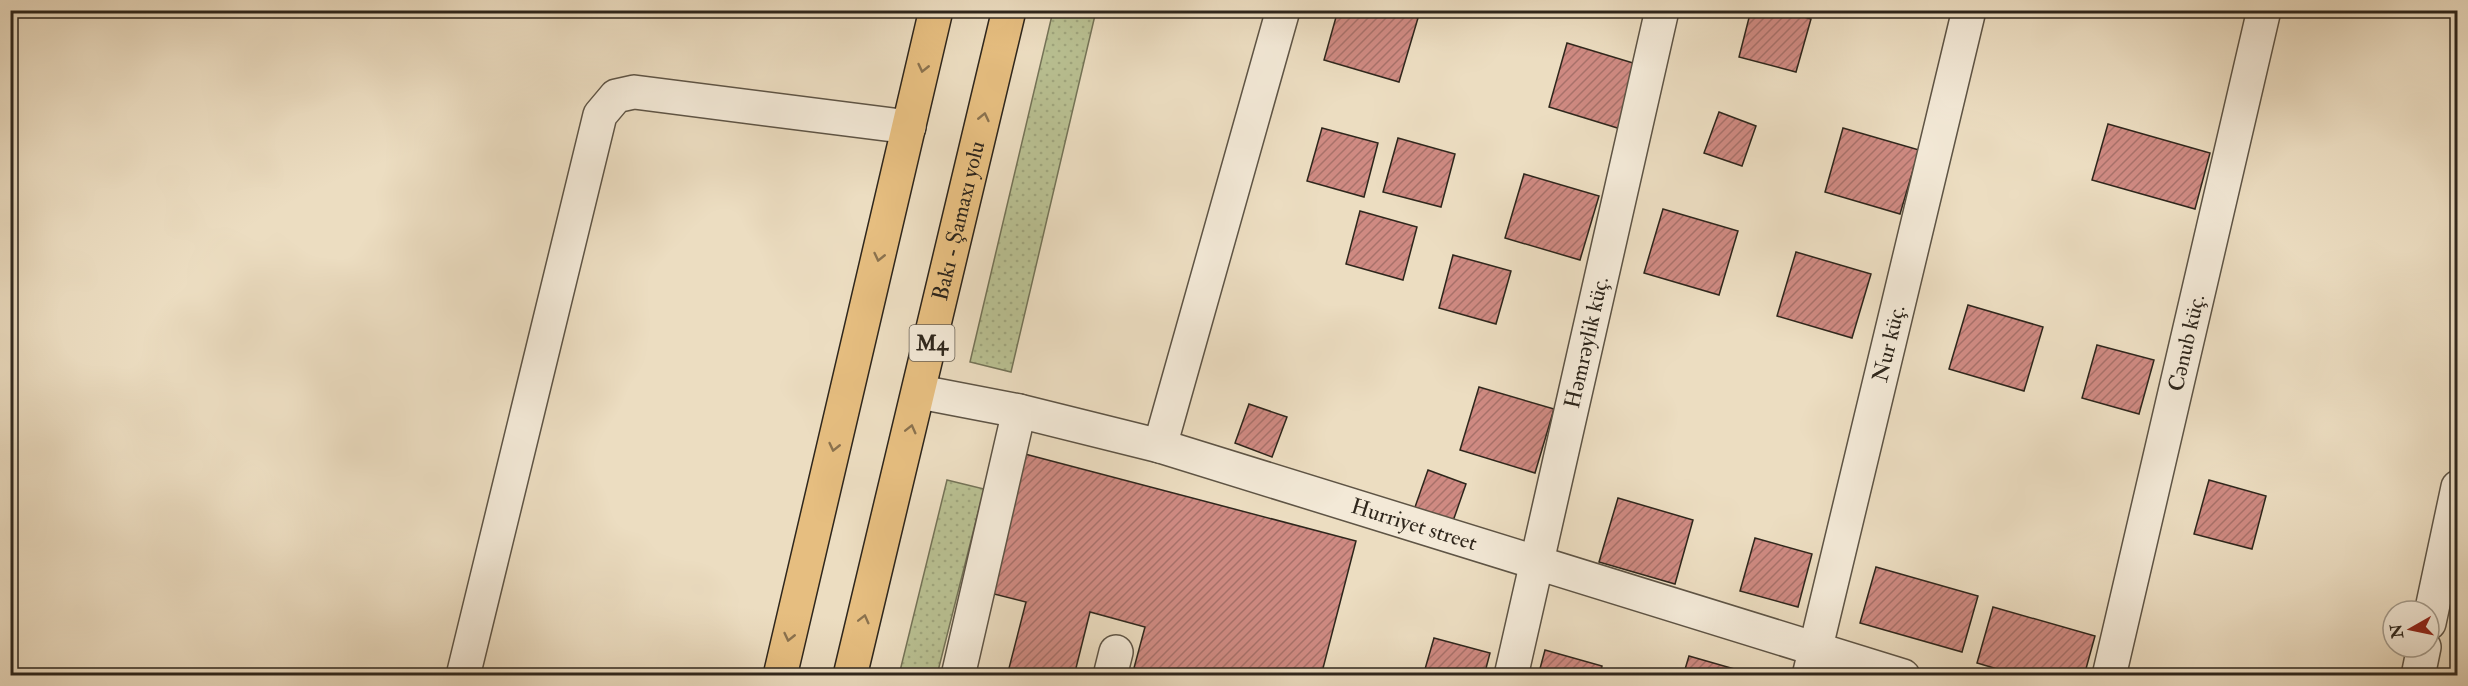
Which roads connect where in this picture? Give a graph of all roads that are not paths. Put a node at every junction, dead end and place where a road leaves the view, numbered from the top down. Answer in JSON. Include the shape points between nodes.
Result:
{"nodes":[{"id":1,"x":936,"y":10,"type":"edge"},
{"id":2,"x":1009,"y":10,"type":"edge"},
{"id":3,"x":1283,"y":10,"type":"edge"},
{"id":4,"x":1662,"y":10,"type":"edge"},
{"id":5,"x":1969,"y":10,"type":"edge"},
{"id":6,"x":2264,"y":10,"type":"edge"},
{"id":7,"x":909,"y":127,"type":"junction"},
{"id":8,"x":920,"y":392,"type":"junction"},
{"id":9,"x":1019,"y":411,"type":"junction"},
{"id":10,"x":1160,"y":446,"type":"junction"},
{"id":11,"x":2457,"y":488,"type":"edge"},
{"id":12,"x":1538,"y":565,"type":"junction"},
{"id":13,"x":2434,"y":599,"type":"edge"},
{"id":14,"x":2421,"y":659,"type":"edge"},
{"id":15,"x":1813,"y":662,"type":"edge"},
{"id":16,"x":463,"y":675,"type":"edge"},
{"id":17,"x":780,"y":675,"type":"edge"},
{"id":18,"x":850,"y":675,"type":"edge"},
{"id":19,"x":958,"y":675,"type":"edge"},
{"id":20,"x":1511,"y":675,"type":"edge"},
{"id":21,"x":1903,"y":675,"type":"edge"},
{"id":22,"x":2109,"y":675,"type":"edge"},
{"id":23,"x":2418,"y":675,"type":"edge"}],
"edges":[{"from":1,"to":7,"type":"highway","one_way":true},
{"from":8,"to":2,"type":"highway","name":"Bakı - Şamaxı yolu","number":"M4","one_way":true},
{"from":3,"to":10,"type":"street"},
{"from":4,"to":12,"type":"street","name":"Həmrəylik küç."},
{"from":5,"to":15,"type":"street","name":"Nur küç."},
{"from":6,"to":22,"type":"street","name":"Cənub küç."},
{"from":7,"to":16,"type":"street","via":[[634,92],[616,96],[600,115]]},
{"from":7,"to":17,"type":"highway","one_way":true},
{"from":8,"to":9,"type":"street","name":"Hurriyet street"},
{"from":18,"to":8,"type":"highway","name":"Bakı - Şamaxı yolu","number":"M4","one_way":true},
{"from":9,"to":10,"type":"street","name":"Hurriyet street"},
{"from":9,"to":19,"type":"street"},
{"from":10,"to":12,"type":"street","name":"Hurriyet street"},
{"from":11,"to":13,"type":"street"},
{"from":12,"to":15,"type":"street","name":"Hurriyet street"},
{"from":12,"to":20,"type":"street","name":"Həmrəylik küç."},
{"from":14,"to":23,"type":"street"},
{"from":15,"to":21,"type":"street","name":"Hurriyet street"}]}
